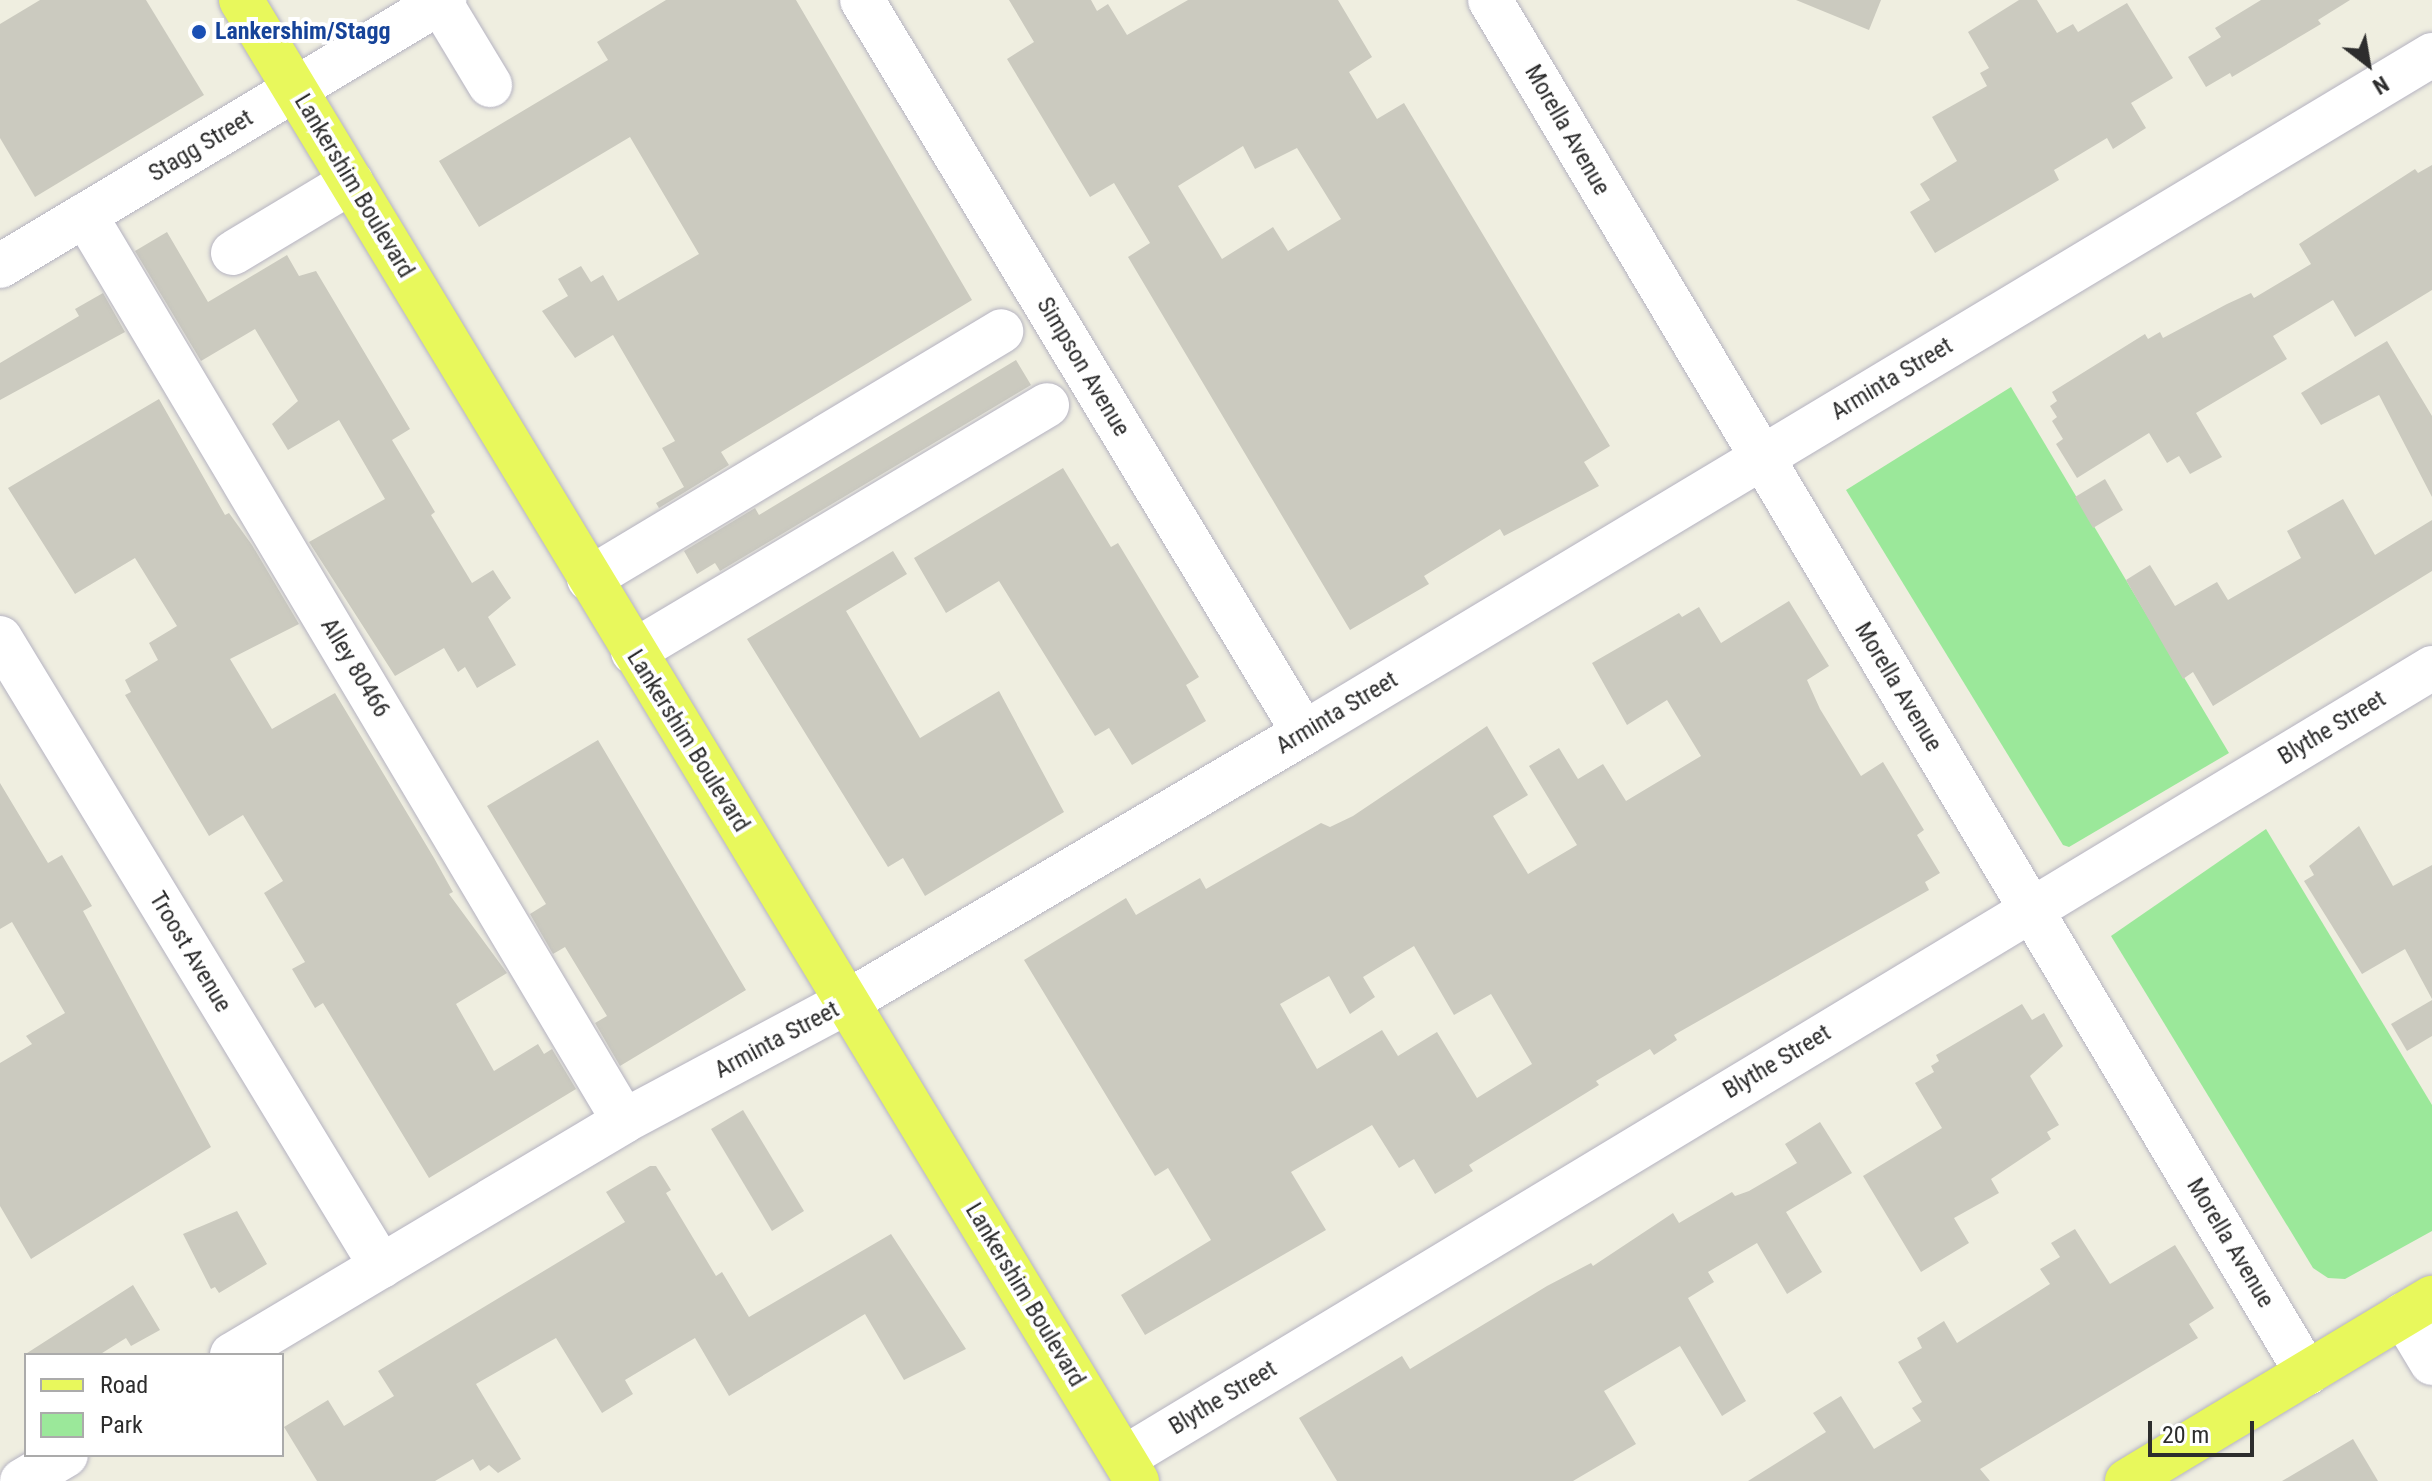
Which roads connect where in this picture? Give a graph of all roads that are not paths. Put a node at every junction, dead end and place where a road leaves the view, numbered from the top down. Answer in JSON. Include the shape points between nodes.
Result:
{"nodes":[{"id":1,"x":241,"y":0,"type":"edge"},
{"id":2,"x":862,"y":0,"type":"edge"},
{"id":3,"x":1490,"y":0,"type":"edge"},
{"id":4,"x":442,"y":1,"type":"edge"},
{"id":5,"x":2432,"y":55,"type":"edge"},
{"id":6,"x":490,"y":85,"type":"dead end"},
{"id":7,"x":295,"y":89,"type":"junction"},
{"id":8,"x":351,"y":182,"type":"junction"},
{"id":9,"x":85,"y":215,"type":"junction"},
{"id":10,"x":233,"y":253,"type":"dead end"},
{"id":11,"x":0,"y":266,"type":"edge"},
{"id":12,"x":1001,"y":331,"type":"dead end"},
{"id":13,"x":1047,"y":405,"type":"dead end"},
{"id":14,"x":1760,"y":459,"type":"junction"},
{"id":15,"x":589,"y":579,"type":"junction"},
{"id":16,"x":0,"y":638,"type":"edge"},
{"id":17,"x":633,"y":652,"type":"junction"},
{"id":18,"x":2432,"y":668,"type":"edge"},
{"id":19,"x":1304,"y":733,"type":"junction"},
{"id":20,"x":2031,"y":909,"type":"junction"},
{"id":21,"x":847,"y":1002,"type":"junction"},
{"id":22,"x":624,"y":1121,"type":"junction"},
{"id":23,"x":381,"y":1266,"type":"junction"},
{"id":24,"x":2418,"y":1307,"type":"edge"},
{"id":25,"x":235,"y":1353,"type":"edge"},
{"id":26,"x":2432,"y":1363,"type":"edge"},
{"id":27,"x":2307,"y":1373,"type":"junction"},
{"id":28,"x":63,"y":1457,"type":"edge"},
{"id":29,"x":1130,"y":1470,"type":"edge"},
{"id":30,"x":22,"y":1481,"type":"edge"},
{"id":31,"x":2127,"y":1481,"type":"edge"}],
"edges":[{"from":1,"to":7,"type":"main road","name":"Lankershim Boulevard"},
{"from":2,"to":19,"type":"street","name":"Simpson Avenue"},
{"from":3,"to":14,"type":"street","name":"Morella Avenue"},
{"from":4,"to":6,"type":"street"},
{"from":4,"to":7,"type":"street","name":"Stagg Street"},
{"from":5,"to":14,"type":"street","name":"Arminta Street"},
{"from":7,"to":8,"type":"main road","name":"Lankershim Boulevard"},
{"from":7,"to":9,"type":"street","name":"Stagg Street"},
{"from":8,"to":10,"type":"street"},
{"from":8,"to":15,"type":"main road","name":"Lankershim Boulevard"},
{"from":9,"to":11,"type":"street","name":"Stagg Street"},
{"from":9,"to":22,"type":"street","name":"Alley 80466"},
{"from":12,"to":15,"type":"street"},
{"from":13,"to":17,"type":"street"},
{"from":14,"to":19,"type":"street","name":"Arminta Street"},
{"from":14,"to":20,"type":"street","name":"Morella Avenue"},
{"from":15,"to":17,"type":"main road","name":"Lankershim Boulevard"},
{"from":16,"to":23,"type":"street","name":"Troost Avenue"},
{"from":17,"to":21,"type":"main road","name":"Lankershim Boulevard"},
{"from":18,"to":20,"type":"street","name":"Blythe Street"},
{"from":19,"to":21,"type":"street","name":"Arminta Street"},
{"from":20,"to":27,"type":"street","name":"Morella Avenue"},
{"from":20,"to":29,"type":"street","name":"Blythe Street"},
{"from":21,"to":22,"type":"street","name":"Arminta Street"},
{"from":21,"to":29,"type":"main road","name":"Lankershim Boulevard"},
{"from":22,"to":23,"type":"street","name":"Arminta Street"},
{"from":23,"to":25,"type":"street","name":"Arminta Street"},
{"from":24,"to":26,"type":"street"},
{"from":24,"to":27,"type":"main road"},
{"from":27,"to":31,"type":"main road"},
{"from":28,"to":30,"type":"street"}]}
